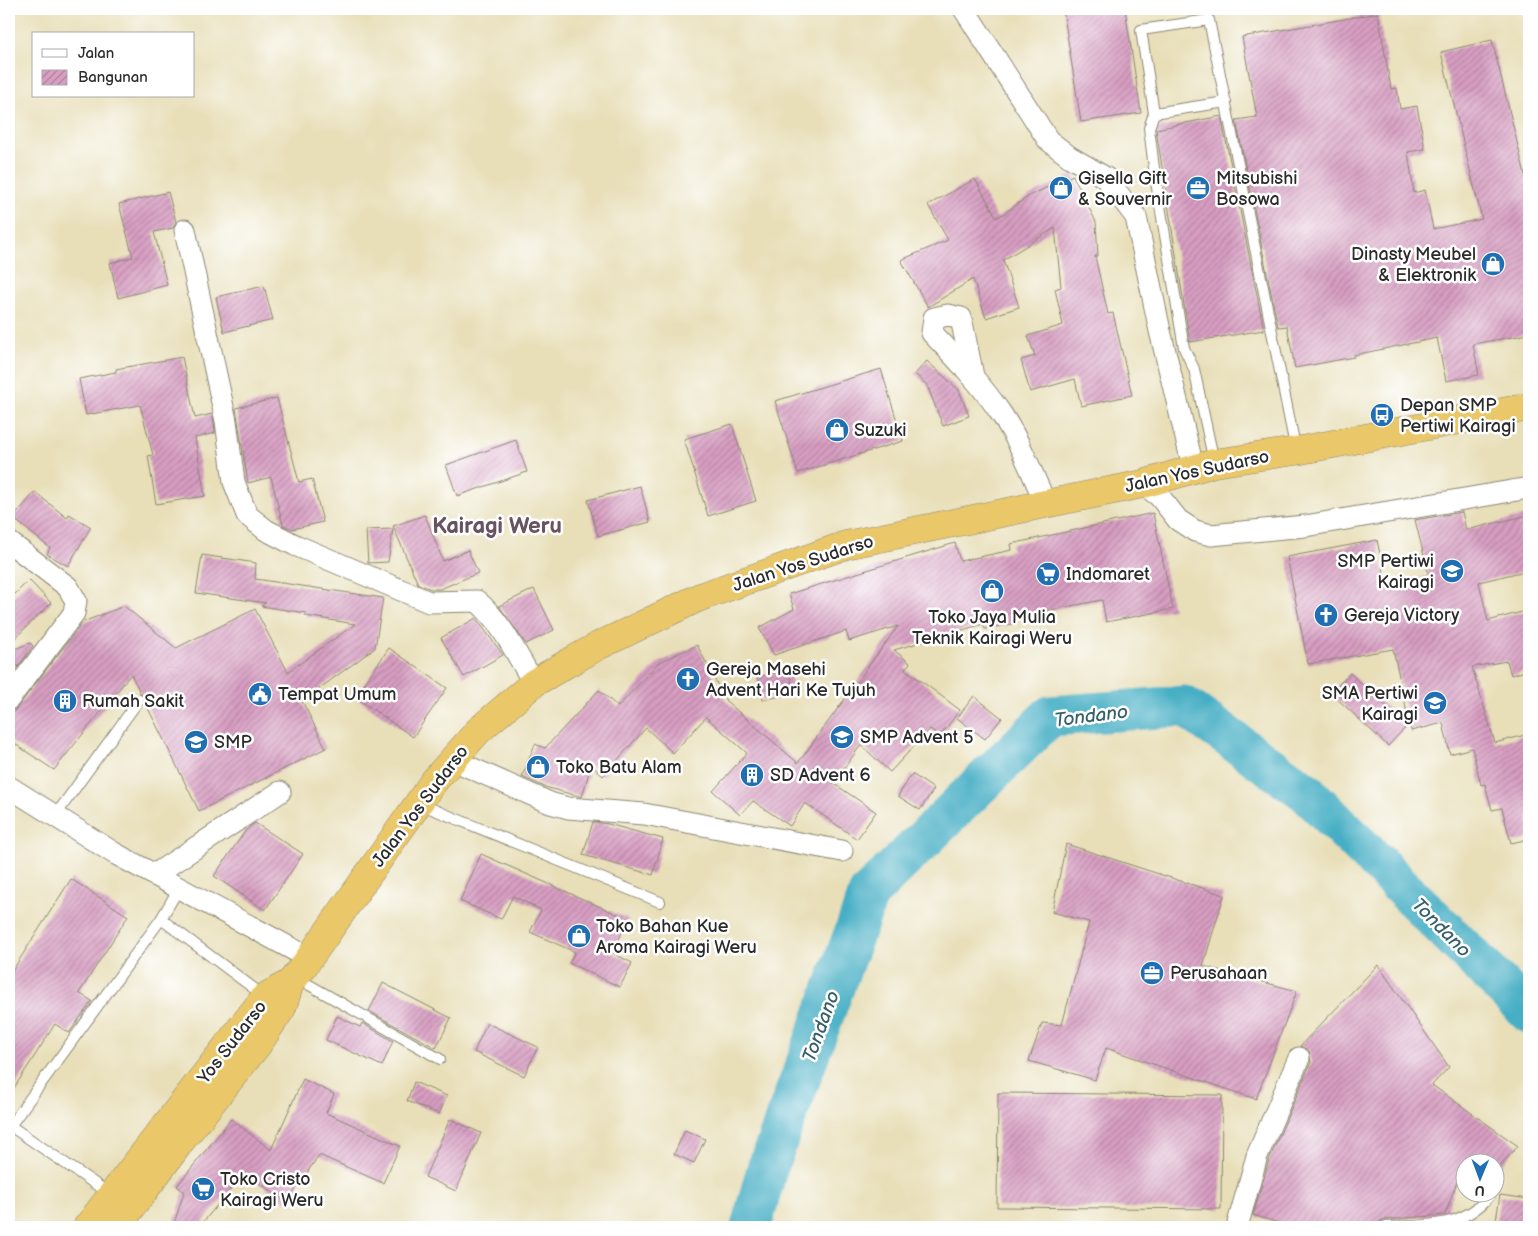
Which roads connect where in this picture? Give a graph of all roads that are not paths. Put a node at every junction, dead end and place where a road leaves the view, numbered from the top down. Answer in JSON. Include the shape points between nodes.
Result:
{"nodes":[{"id":1,"x":964,"y":9,"type":"edge"},
{"id":2,"x":1226,"y":102,"type":"junction"},
{"id":3,"x":1154,"y":113,"type":"junction"},
{"id":4,"x":185,"y":230,"type":"dead end"},
{"id":5,"x":973,"y":376,"type":"dead end"},
{"id":6,"x":1529,"y":407,"type":"edge"},
{"id":7,"x":1296,"y":451,"type":"junction"},
{"id":8,"x":1204,"y":467,"type":"junction"},
{"id":9,"x":1143,"y":484,"type":"junction"},
{"id":10,"x":1529,"y":488,"type":"edge"},
{"id":11,"x":1045,"y":502,"type":"junction"},
{"id":12,"x":9,"y":542,"type":"edge"},
{"id":13,"x":534,"y":683,"type":"junction"},
{"id":14,"x":9,"y":699,"type":"edge"},
{"id":15,"x":139,"y":700,"type":"dead end"},
{"id":16,"x":453,"y":760,"type":"junction"},
{"id":17,"x":9,"y":787,"type":"edge"},
{"id":18,"x":280,"y":792,"type":"dead end"},
{"id":19,"x":418,"y":803,"type":"junction"},
{"id":20,"x":55,"y":816,"type":"junction"},
{"id":21,"x":842,"y":851,"type":"dead end"},
{"id":22,"x":154,"y":875,"type":"junction"},
{"id":23,"x":178,"y":888,"type":"junction"},
{"id":24,"x":660,"y":902,"type":"dead end"},
{"id":25,"x":161,"y":919,"type":"junction"},
{"id":26,"x":298,"y":972,"type":"junction"},
{"id":27,"x":265,"y":997,"type":"junction"},
{"id":28,"x":440,"y":1058,"type":"dead end"},
{"id":29,"x":1299,"y":1058,"type":"dead end"},
{"id":30,"x":9,"y":1126,"type":"edge"},
{"id":31,"x":113,"y":1196,"type":"junction"},
{"id":32,"x":1480,"y":1204,"type":"edge"},
{"id":33,"x":87,"y":1227,"type":"edge"},
{"id":34,"x":118,"y":1227,"type":"edge"},
{"id":35,"x":1237,"y":1227,"type":"edge"},
{"id":36,"x":1382,"y":1227,"type":"edge"}],
"edges":[{"from":1,"to":8,"type":"street","via":[[1048,140],[1106,178],[1136,218],[1160,331]]},
{"from":2,"to":3,"type":"lane"},
{"from":2,"to":3,"type":"lane","via":[[1209,20],[1141,30]]},
{"from":2,"to":7,"type":"lane"},
{"from":3,"to":8,"type":"lane","via":[[1149,128],[1155,176],[1184,348],[1194,369]]},
{"from":4,"to":13,"type":"street","via":[[226,420],[234,482],[246,515],[295,545],[429,602],[476,601],[488,611]]},
{"from":5,"to":11,"type":"street","via":[[1022,451]]},
{"from":6,"to":7,"type":"highway","name":"Jalan Yos Sudarso"},
{"from":7,"to":8,"type":"highway","name":"Jalan Yos Sudarso"},
{"from":8,"to":9,"type":"highway","name":"Jalan Yos Sudarso"},
{"from":9,"to":10,"type":"street","via":[[1159,496],[1178,520],[1194,531],[1211,535],[1305,526]]},
{"from":9,"to":11,"type":"highway","name":"Jalan Yos Sudarso"},
{"from":11,"to":13,"type":"highway","name":"Jalan Yos Sudarso","via":[[837,548],[700,597],[598,646]]},
{"from":12,"to":14,"type":"street","via":[[68,587],[76,601],[74,613]]},
{"from":13,"to":16,"type":"highway","name":"Jalan Yos Sudarso","via":[[479,730]]},
{"from":15,"to":20,"type":"lane"},
{"from":16,"to":19,"type":"highway","name":"Jalan Yos Sudarso"},
{"from":16,"to":21,"type":"street","via":[[568,808],[644,814]]},
{"from":17,"to":20,"type":"street"},
{"from":18,"to":22,"type":"street"},
{"from":19,"to":24,"type":"lane"},
{"from":19,"to":26,"type":"highway","name":"Jalan Yos Sudarso"},
{"from":20,"to":22,"type":"street"},
{"from":22,"to":23,"type":"street"},
{"from":23,"to":25,"type":"lane"},
{"from":23,"to":26,"type":"street"},
{"from":25,"to":27,"type":"lane"},
{"from":25,"to":30,"type":"lane"},
{"from":26,"to":27,"type":"highway","name":"Yos Sudarso"},
{"from":26,"to":28,"type":"lane"},
{"from":26,"to":34,"type":"highway","name":"Yos Sudarso","via":[[282,1008],[258,1044]]},
{"from":27,"to":31,"type":"highway","name":"Yos Sudarso"},
{"from":29,"to":35,"type":"street","via":[[1257,1156]]},
{"from":30,"to":31,"type":"lane"},
{"from":31,"to":33,"type":"highway","name":"Yos Sudarso"},
{"from":32,"to":36,"type":"lane","via":[[1450,1222]]}]}
